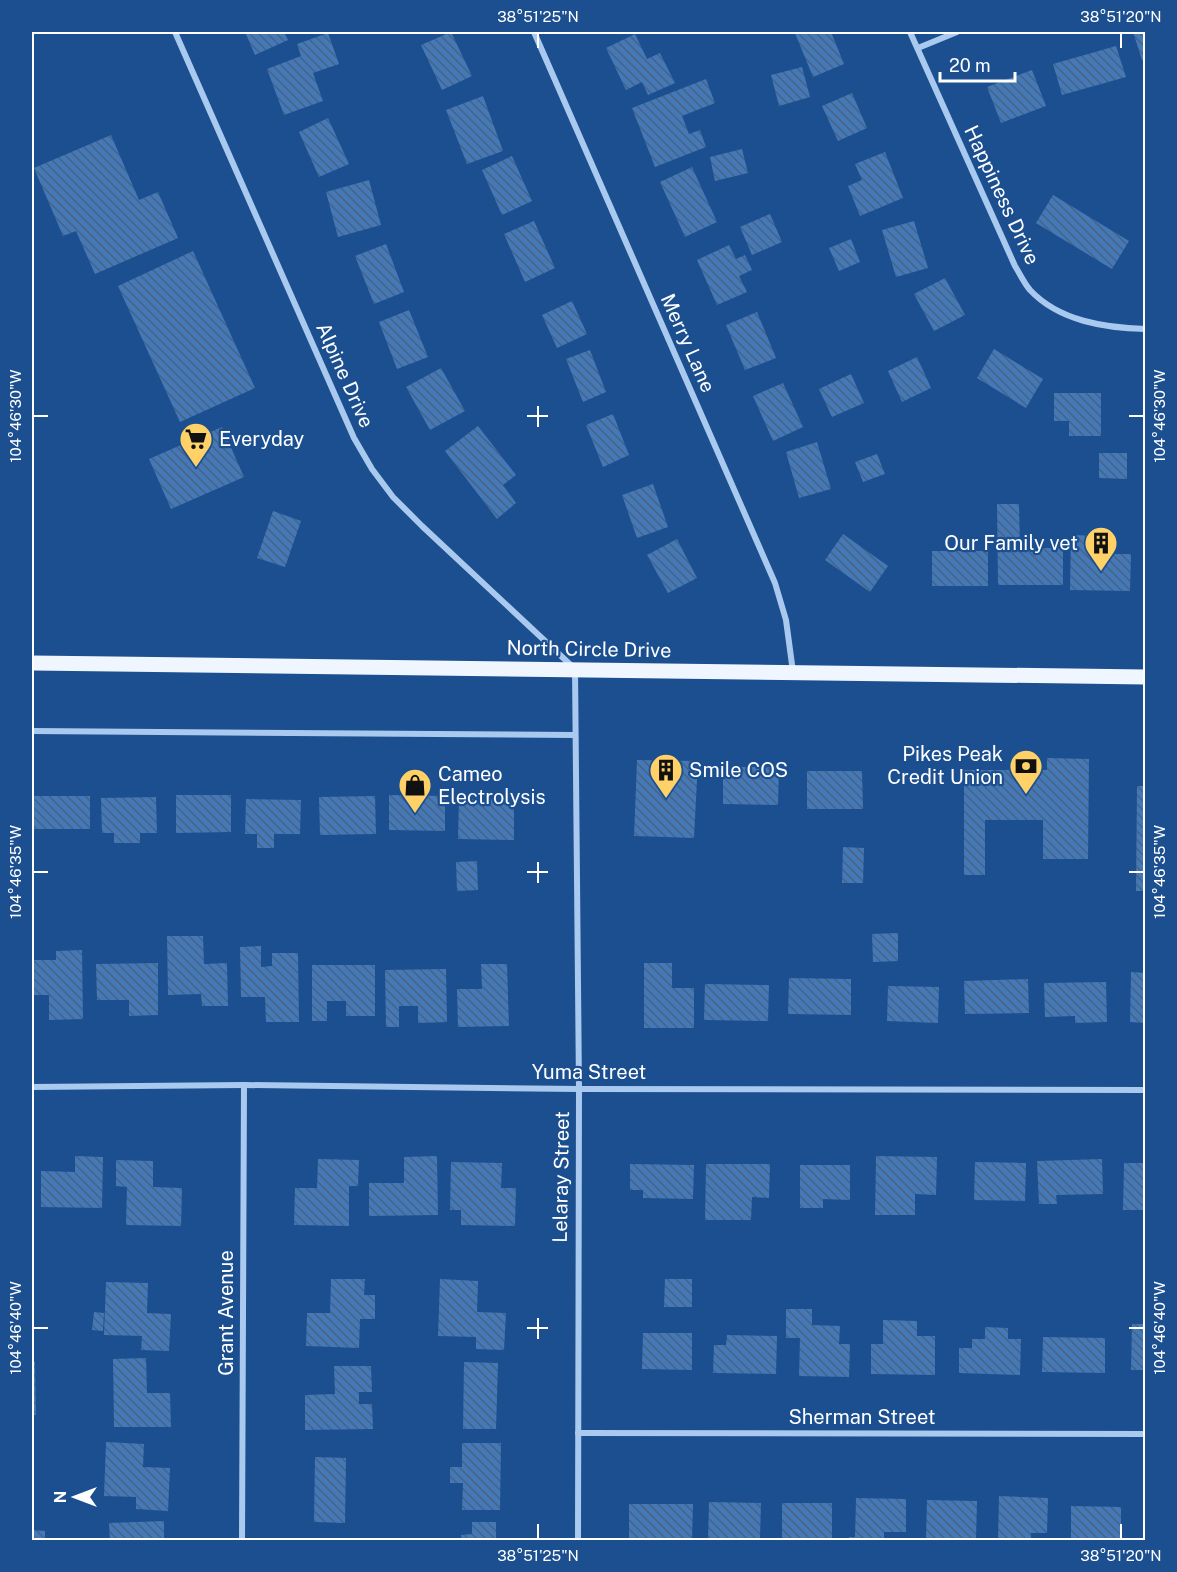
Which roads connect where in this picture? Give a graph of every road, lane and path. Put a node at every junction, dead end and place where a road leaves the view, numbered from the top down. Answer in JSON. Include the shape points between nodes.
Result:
{"nodes":[{"id":1,"x":175,"y":32,"type":"edge"},
{"id":2,"x":534,"y":32,"type":"edge"},
{"id":3,"x":910,"y":32,"type":"edge"},
{"id":4,"x":957,"y":32,"type":"edge"},
{"id":5,"x":918,"y":48,"type":"junction"},
{"id":6,"x":1146,"y":329,"type":"edge"},
{"id":7,"x":32,"y":663,"type":"edge"},
{"id":8,"x":575,"y":669,"type":"junction"},
{"id":9,"x":794,"y":672,"type":"junction"},
{"id":10,"x":1146,"y":677,"type":"edge"},
{"id":11,"x":32,"y":731,"type":"edge"},
{"id":12,"x":575,"y":735,"type":"junction"},
{"id":13,"x":244,"y":1085,"type":"junction"},
{"id":14,"x":32,"y":1087,"type":"edge"},
{"id":15,"x":579,"y":1089,"type":"junction"},
{"id":16,"x":1146,"y":1089,"type":"edge"},
{"id":17,"x":578,"y":1433,"type":"junction"},
{"id":18,"x":1146,"y":1434,"type":"edge"},
{"id":19,"x":242,"y":1540,"type":"edge"},
{"id":20,"x":578,"y":1540,"type":"edge"}],
"edges":[{"from":1,"to":8,"type":"street","name":"Alpine Drive","via":[[354,438],[372,469],[422,526]]},
{"from":2,"to":9,"type":"street","name":"Merry Lane","via":[[775,582]]},
{"from":3,"to":5,"type":"street","name":"Happiness Drive"},
{"from":4,"to":5,"type":"street"},
{"from":5,"to":6,"type":"street","name":"Happiness Drive","via":[[1028,288],[1048,306],[1069,315],[1096,324]]},
{"from":7,"to":8,"type":"main road","name":"North Circle Drive"},
{"from":8,"to":9,"type":"main road","name":"North Circle Drive"},
{"from":8,"to":12,"type":"street","name":"Lelaray Street"},
{"from":9,"to":10,"type":"main road","name":"North Circle Drive"},
{"from":11,"to":12,"type":"street"},
{"from":12,"to":15,"type":"street","name":"Lelaray Street"},
{"from":13,"to":14,"type":"street","name":"Yuma Street"},
{"from":13,"to":15,"type":"street","name":"Yuma Street"},
{"from":13,"to":19,"type":"street","name":"Grant Avenue"},
{"from":15,"to":16,"type":"street","name":"Yuma Street"},
{"from":15,"to":17,"type":"street","name":"Lelaray Street"},
{"from":17,"to":18,"type":"street","name":"Sherman Street"},
{"from":17,"to":20,"type":"street","name":"Lelaray Street"}]}
